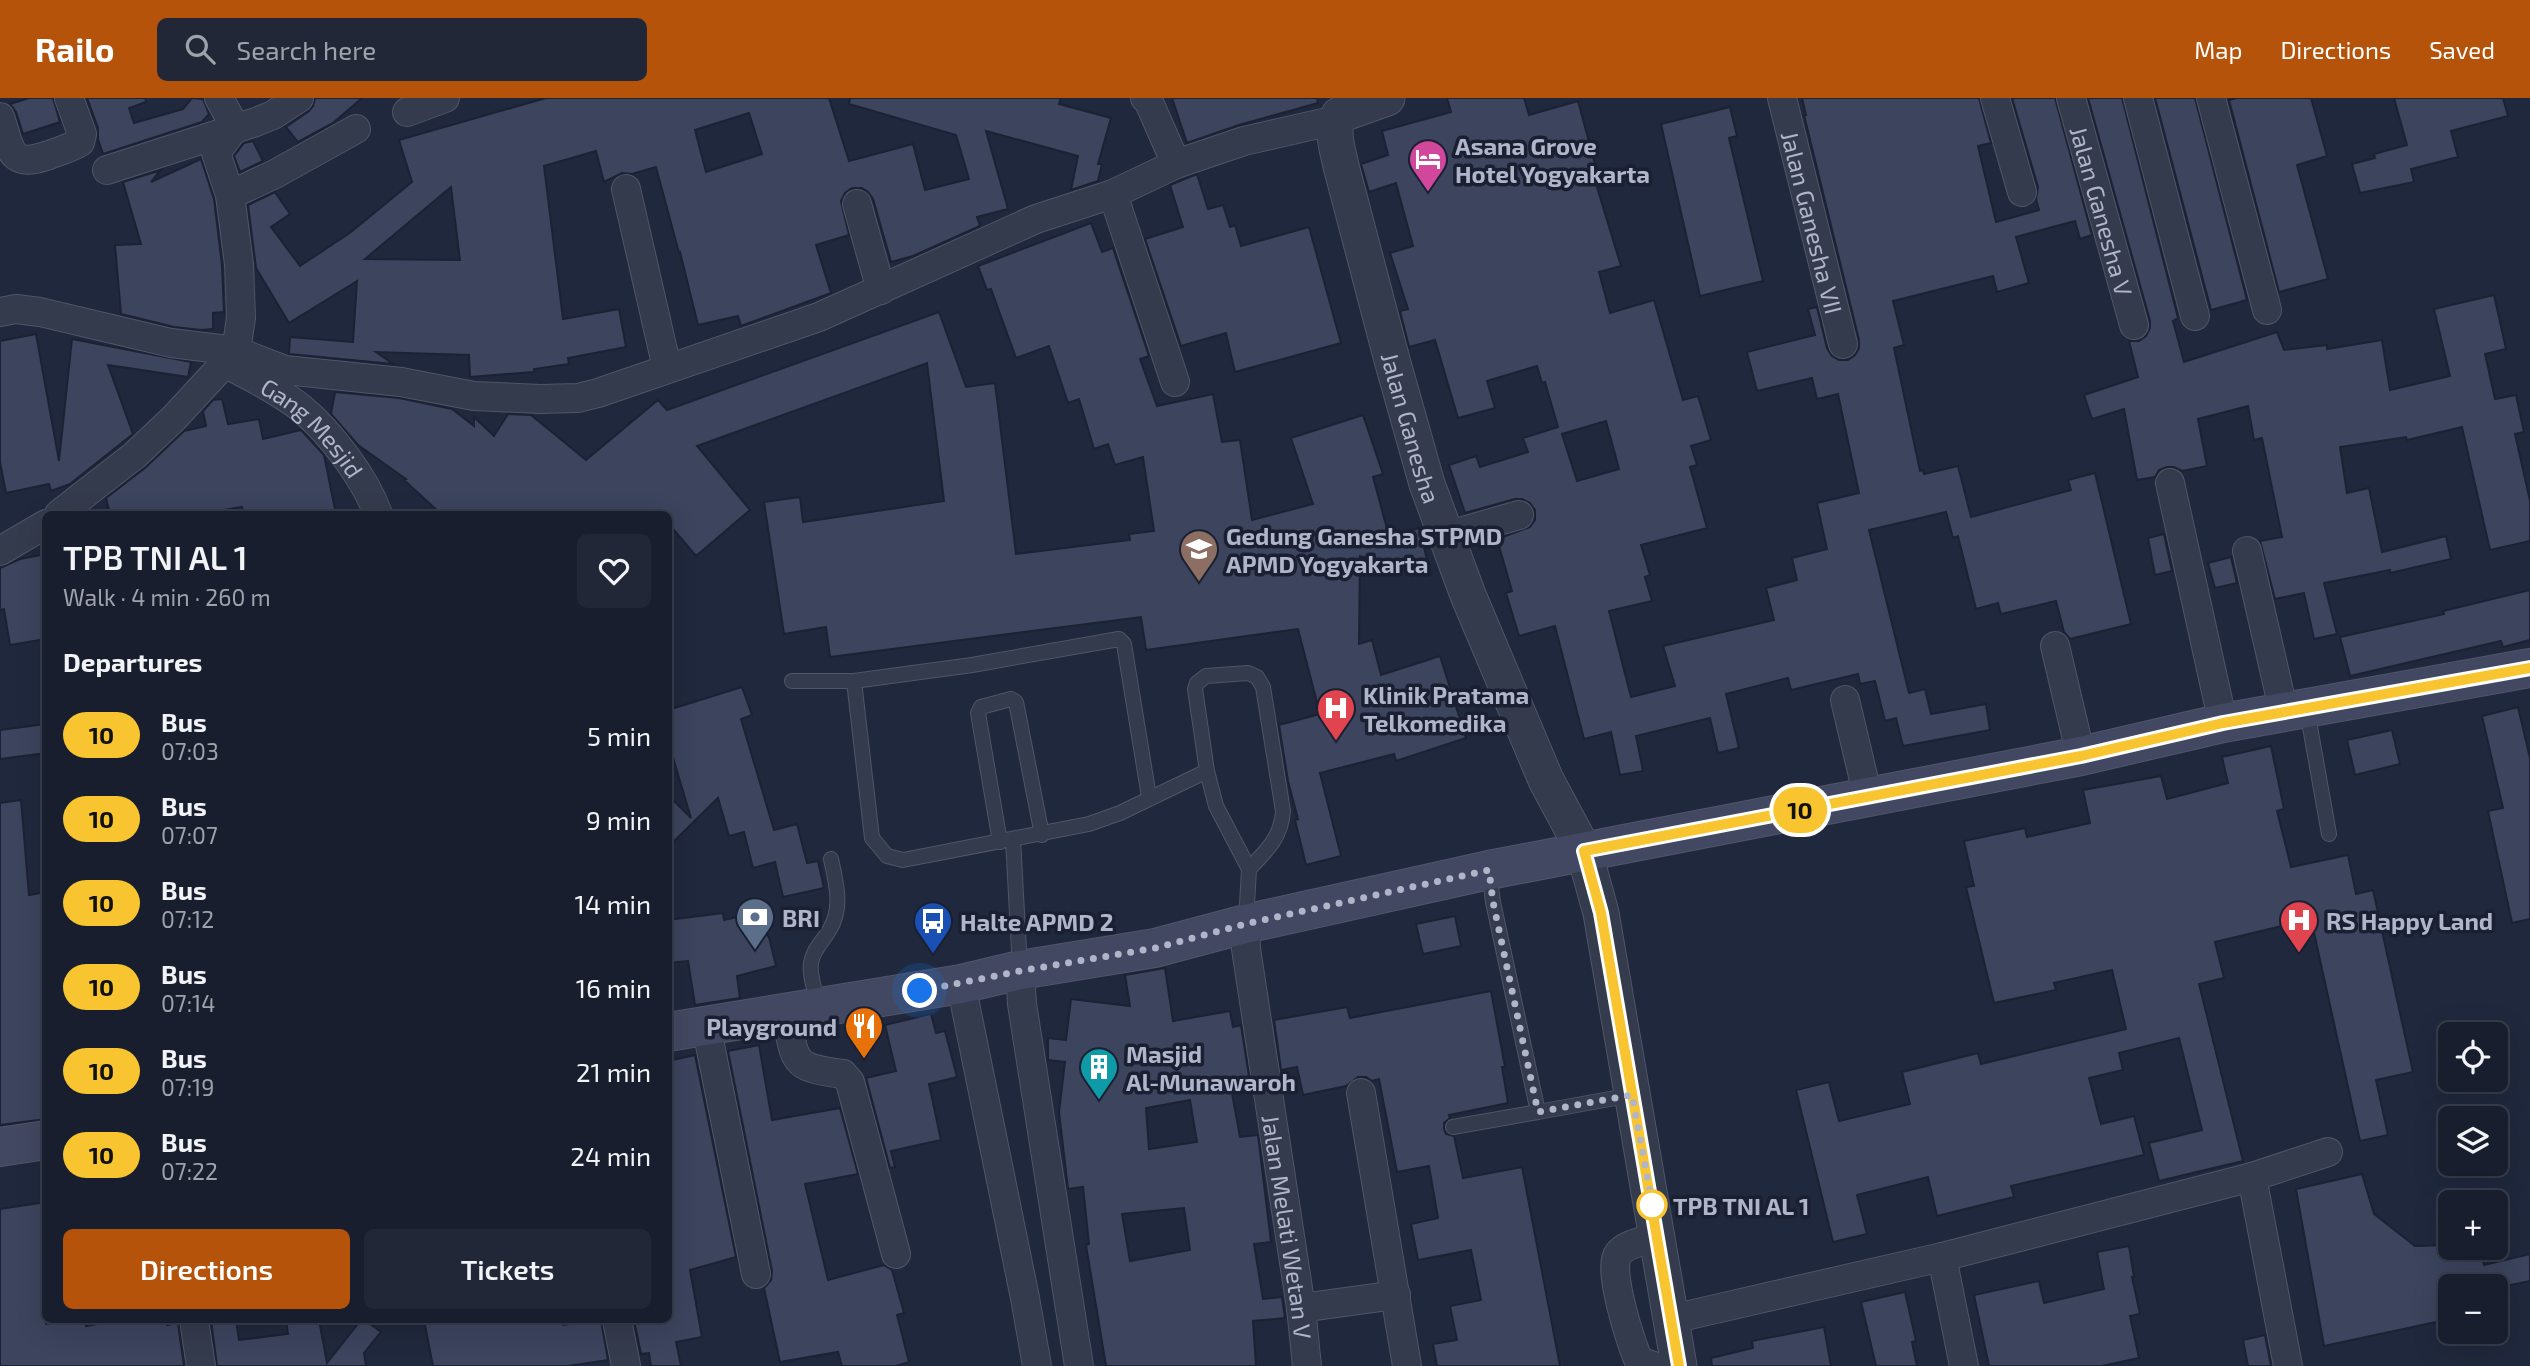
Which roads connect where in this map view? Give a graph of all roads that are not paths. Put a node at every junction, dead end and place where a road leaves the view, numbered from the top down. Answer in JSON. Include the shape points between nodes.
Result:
{"nodes":[{"id":1,"x":69,"y":98,"type":"edge"},
{"id":2,"x":219,"y":98,"type":"edge"},
{"id":3,"x":299,"y":98,"type":"edge"},
{"id":4,"x":445,"y":98,"type":"edge"},
{"id":5,"x":1145,"y":98,"type":"edge"},
{"id":6,"x":1387,"y":98,"type":"edge"},
{"id":7,"x":1782,"y":98,"type":"edge"},
{"id":8,"x":1995,"y":98,"type":"edge"},
{"id":9,"x":2071,"y":98,"type":"edge"},
{"id":10,"x":2138,"y":98,"type":"edge"},
{"id":11,"x":2211,"y":98,"type":"edge"},
{"id":12,"x":407,"y":112,"type":"dead end"},
{"id":13,"x":0,"y":117,"type":"edge"},
{"id":14,"x":1336,"y":120,"type":"junction"},
{"id":15,"x":235,"y":127,"type":"junction"},
{"id":16,"x":356,"y":129,"type":"dead end"},
{"id":17,"x":1176,"y":164,"type":"junction"},
{"id":18,"x":107,"y":170,"type":"dead end"},
{"id":19,"x":626,"y":190,"type":"dead end"},
{"id":20,"x":2022,"y":192,"type":"dead end"},
{"id":21,"x":1114,"y":194,"type":"junction"},
{"id":22,"x":230,"y":195,"type":"junction"},
{"id":23,"x":858,"y":204,"type":"dead end"},
{"id":24,"x":881,"y":290,"type":"junction"},
{"id":25,"x":2267,"y":310,"type":"dead end"},
{"id":26,"x":0,"y":312,"type":"edge"},
{"id":27,"x":2195,"y":316,"type":"dead end"},
{"id":28,"x":2134,"y":325,"type":"dead end"},
{"id":29,"x":1843,"y":344,"type":"dead end"},
{"id":30,"x":231,"y":357,"type":"junction"},
{"id":31,"x":667,"y":368,"type":"junction"},
{"id":32,"x":1175,"y":382,"type":"dead end"},
{"id":33,"x":2170,"y":483,"type":"dead end"},
{"id":34,"x":63,"y":511,"type":"edge"},
{"id":35,"x":377,"y":511,"type":"edge"},
{"id":36,"x":1519,"y":515,"type":"dead end"},
{"id":37,"x":42,"y":526,"type":"edge"},
{"id":38,"x":1446,"y":536,"type":"junction"},
{"id":39,"x":0,"y":551,"type":"edge"},
{"id":40,"x":2247,"y":551,"type":"dead end"},
{"id":41,"x":2055,"y":646,"type":"dead end"},
{"id":42,"x":2530,"y":668,"type":"edge"},
{"id":43,"x":792,"y":681,"type":"dead end"},
{"id":44,"x":854,"y":681,"type":"junction"},
{"id":45,"x":1845,"y":700,"type":"dead end"},
{"id":46,"x":2296,"y":710,"type":"junction"},
{"id":47,"x":2223,"y":723,"type":"junction"},
{"id":48,"x":2081,"y":756,"type":"junction"},
{"id":49,"x":1207,"y":771,"type":"junction"},
{"id":50,"x":1149,"y":797,"type":"junction"},
{"id":51,"x":1868,"y":797,"type":"junction"},
{"id":52,"x":2329,"y":834,"type":"dead end"},
{"id":53,"x":1042,"y":835,"type":"junction"},
{"id":54,"x":1006,"y":840,"type":"junction"},
{"id":55,"x":1584,"y":851,"type":"junction"},
{"id":56,"x":831,"y":859,"type":"dead end"},
{"id":57,"x":1249,"y":869,"type":"junction"},
{"id":58,"x":1489,"y":870,"type":"junction"},
{"id":59,"x":1245,"y":924,"type":"junction"},
{"id":60,"x":1020,"y":971,"type":"junction"},
{"id":61,"x":961,"y":984,"type":"junction"},
{"id":62,"x":802,"y":1010,"type":"junction"},
{"id":63,"x":706,"y":1025,"type":"junction"},
{"id":64,"x":672,"y":1031,"type":"edge"},
{"id":65,"x":1361,"y":1093,"type":"dead end"},
{"id":66,"x":1632,"y":1095,"type":"junction"},
{"id":67,"x":1538,"y":1112,"type":"junction"},
{"id":68,"x":1452,"y":1127,"type":"dead end"},
{"id":69,"x":42,"y":1141,"type":"edge"},
{"id":70,"x":0,"y":1147,"type":"edge"},
{"id":71,"x":2328,"y":1152,"type":"dead end"},
{"id":72,"x":2252,"y":1177,"type":"junction"},
{"id":73,"x":1658,"y":1237,"type":"junction"},
{"id":74,"x":896,"y":1254,"type":"dead end"},
{"id":75,"x":1942,"y":1257,"type":"junction"},
{"id":76,"x":756,"y":1274,"type":"dead end"},
{"id":77,"x":1396,"y":1295,"type":"junction"},
{"id":78,"x":1301,"y":1308,"type":"junction"},
{"id":79,"x":1672,"y":1319,"type":"junction"},
{"id":80,"x":194,"y":1323,"type":"edge"},
{"id":81,"x":618,"y":1323,"type":"edge"},
{"id":82,"x":201,"y":1366,"type":"edge"},
{"id":83,"x":626,"y":1366,"type":"edge"},
{"id":84,"x":1037,"y":1366,"type":"edge"},
{"id":85,"x":1079,"y":1366,"type":"edge"},
{"id":86,"x":1307,"y":1366,"type":"edge"},
{"id":87,"x":1408,"y":1366,"type":"edge"},
{"id":88,"x":1653,"y":1366,"type":"edge"},
{"id":89,"x":1677,"y":1366,"type":"edge"},
{"id":90,"x":1964,"y":1366,"type":"edge"},
{"id":91,"x":2288,"y":1366,"type":"edge"}],
"edges":[{"from":1,"to":13,"type":"street","via":[[82,134],[80,142],[30,162],[18,159],[10,150]]},
{"from":2,"to":15,"type":"street"},
{"from":3,"to":15,"type":"street","via":[[273,115]]},
{"from":4,"to":12,"type":"street"},
{"from":5,"to":17,"type":"street"},
{"from":6,"to":14,"type":"street"},
{"from":7,"to":29,"type":"street","name":"Jalan Ganesha VII"},
{"from":8,"to":20,"type":"street"},
{"from":9,"to":28,"type":"street","name":"Jalan Ganesha V"},
{"from":10,"to":27,"type":"street"},
{"from":11,"to":25,"type":"street"},
{"from":14,"to":17,"type":"street","via":[[1244,141]]},
{"from":14,"to":38,"type":"street","name":"Jalan Ganesha","via":[[1337,147],[1357,232]]},
{"from":15,"to":18,"type":"street"},
{"from":15,"to":22,"type":"street","via":[[216,153]]},
{"from":16,"to":22,"type":"street"},
{"from":17,"to":21,"type":"street"},
{"from":19,"to":31,"type":"street"},
{"from":21,"to":24,"type":"street","via":[[1036,219]]},
{"from":21,"to":32,"type":"street"},
{"from":22,"to":30,"type":"street","via":[[241,318]]},
{"from":23,"to":24,"type":"street"},
{"from":24,"to":31,"type":"street","via":[[819,317]]},
{"from":26,"to":30,"type":"street","via":[[40,312]]},
{"from":30,"to":31,"type":"street","via":[[285,370],[527,399],[578,398]]},
{"from":30,"to":34,"type":"street","via":[[135,455]]},
{"from":30,"to":35,"type":"street","name":"Gang Mesjid","via":[[320,426],[366,487]]},
{"from":33,"to":47,"type":"street"},
{"from":36,"to":38,"type":"street"},
{"from":37,"to":39,"type":"street"},
{"from":38,"to":55,"type":"street","name":"Jalan Ganesha","via":[[1546,780]]},
{"from":40,"to":46,"type":"street"},
{"from":41,"to":48,"type":"street"},
{"from":42,"to":46,"type":"main road"},
{"from":43,"to":44,"type":"lane"},
{"from":44,"to":50,"type":"lane","via":[[1121,640]]},
{"from":44,"to":54,"type":"lane","via":[[872,838],[880,849],[903,860]]},
{"from":45,"to":51,"type":"street"},
{"from":46,"to":47,"type":"main road"},
{"from":46,"to":52,"type":"lane"},
{"from":47,"to":48,"type":"main road"},
{"from":48,"to":51,"type":"main road"},
{"from":49,"to":50,"type":"lane"},
{"from":49,"to":57,"type":"lane","via":[[1224,824]]},
{"from":49,"to":57,"type":"lane","via":[[1197,682],[1206,676],[1254,675],[1264,687],[1283,811],[1278,837]]},
{"from":50,"to":53,"type":"lane","via":[[1120,813]]},
{"from":51,"to":55,"type":"main road"},
{"from":53,"to":54,"type":"lane"},
{"from":53,"to":54,"type":"lane","via":[[1016,702],[1011,699],[981,707],[978,713]]},
{"from":54,"to":60,"type":"lane"},
{"from":55,"to":58,"type":"main road"},
{"from":55,"to":66,"type":"street","name":"Jalan Ganesha","via":[[1601,913]]},
{"from":56,"to":62,"type":"lane","via":[[838,903],[811,967]]},
{"from":57,"to":59,"type":"lane"},
{"from":58,"to":59,"type":"main road"},
{"from":58,"to":67,"type":"lane"},
{"from":59,"to":60,"type":"main road","via":[[1155,948]]},
{"from":59,"to":78,"type":"street","name":"Jalan Melati Wetan V"},
{"from":60,"to":61,"type":"main road"},
{"from":60,"to":85,"type":"street"},
{"from":61,"to":62,"type":"main road"},
{"from":61,"to":84,"type":"street"},
{"from":62,"to":63,"type":"main road"},
{"from":62,"to":74,"type":"street","via":[[794,1053],[811,1070],[843,1074],[850,1082]]},
{"from":63,"to":64,"type":"main road"},
{"from":63,"to":76,"type":"street"},
{"from":65,"to":77,"type":"street"},
{"from":66,"to":67,"type":"lane"},
{"from":66,"to":73,"type":"street","name":"Jalan Ganesha"},
{"from":67,"to":68,"type":"lane"},
{"from":69,"to":70,"type":"main road"},
{"from":71,"to":72,"type":"street"},
{"from":72,"to":75,"type":"street"},
{"from":72,"to":91,"type":"street"},
{"from":73,"to":79,"type":"street","name":"Jalan Ganesha"},
{"from":73,"to":88,"type":"street","via":[[1625,1248],[1615,1261],[1632,1347],[1639,1361]]},
{"from":75,"to":79,"type":"street"},
{"from":75,"to":90,"type":"street"},
{"from":77,"to":78,"type":"street"},
{"from":77,"to":87,"type":"street"},
{"from":78,"to":86,"type":"street","name":"Jalan Melati Wetan V"},
{"from":79,"to":89,"type":"street","name":"Jalan Ganesha"},
{"from":80,"to":82,"type":"street"},
{"from":81,"to":83,"type":"street"}]}
